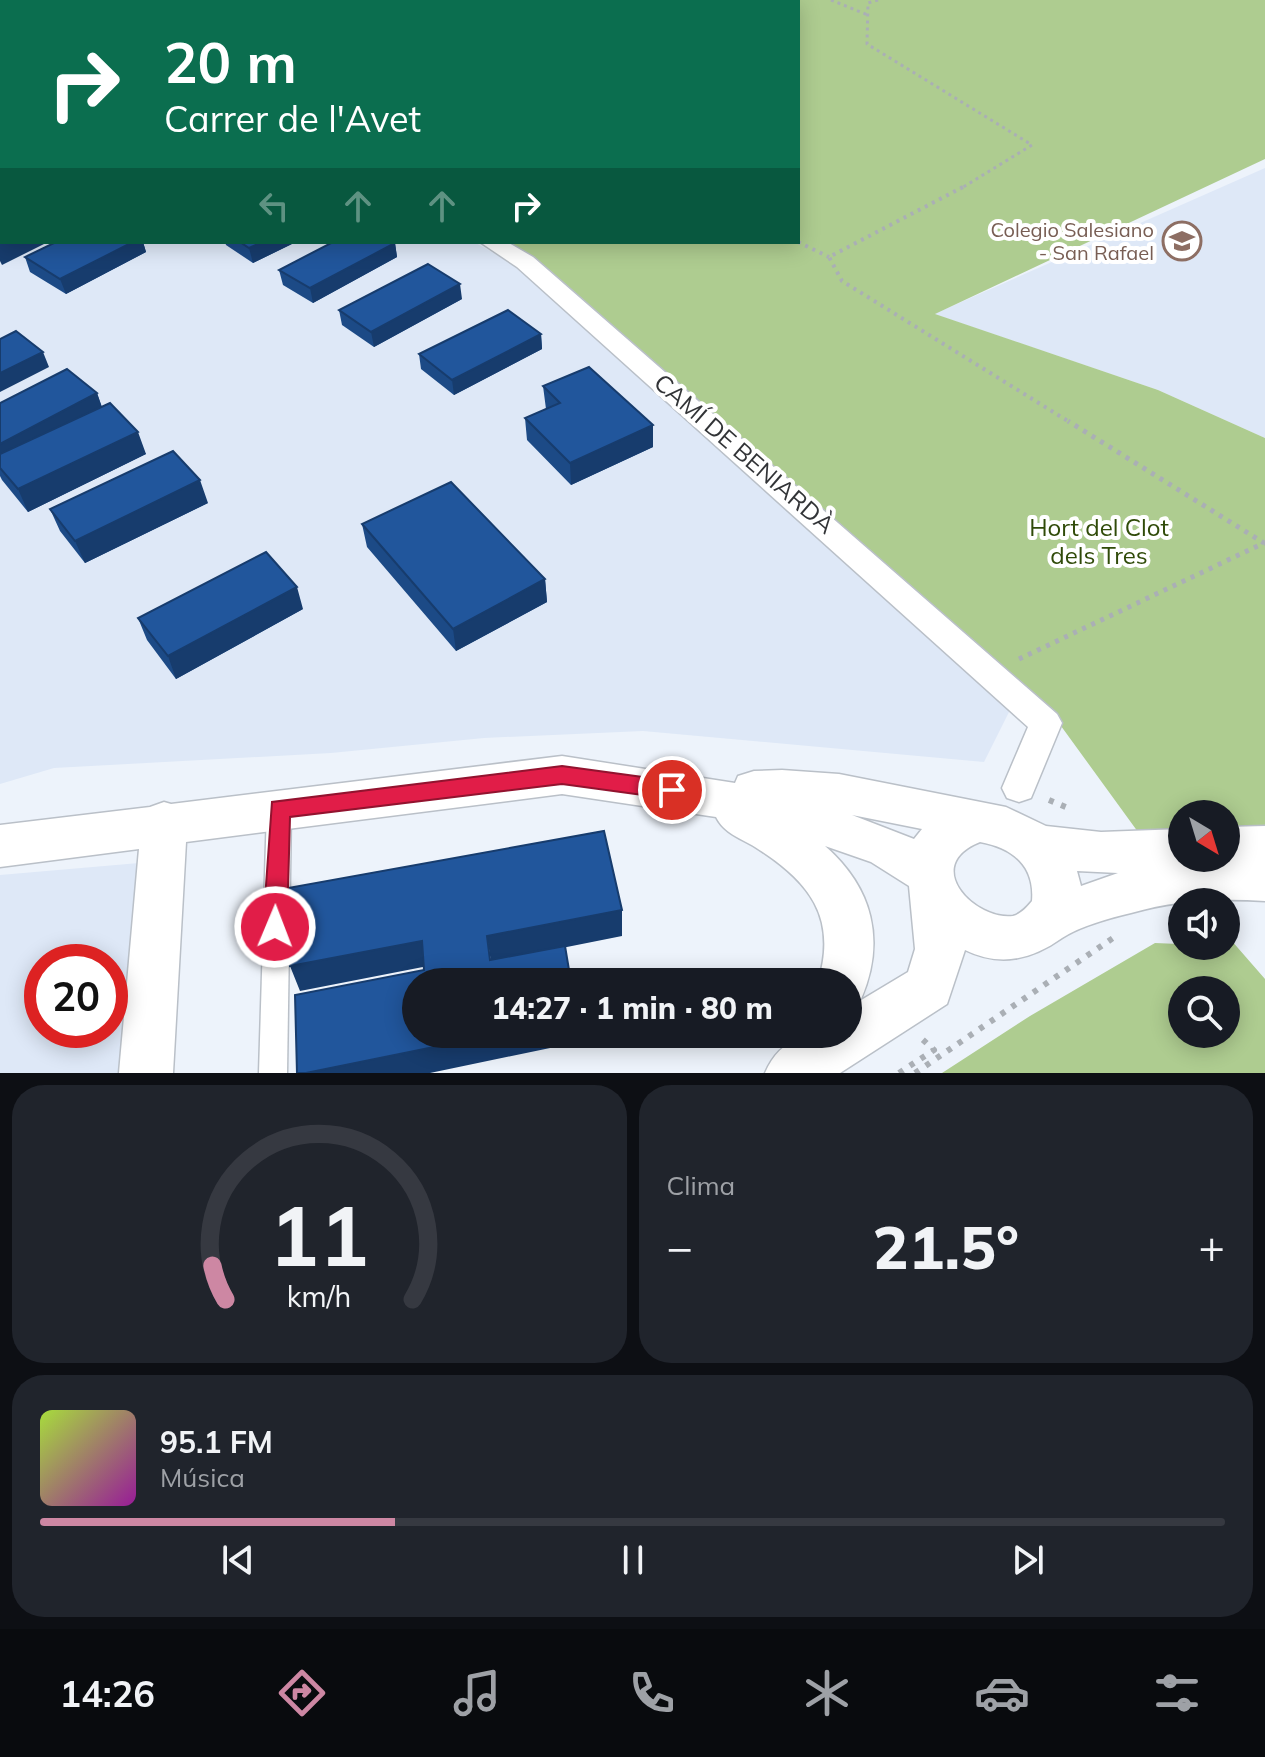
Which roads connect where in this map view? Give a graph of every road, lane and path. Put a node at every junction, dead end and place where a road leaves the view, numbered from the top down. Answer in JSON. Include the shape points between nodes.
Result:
{"nodes":[{"id":1,"x":831,"y":0,"type":"edge"},
{"id":2,"x":878,"y":0,"type":"edge"},
{"id":3,"x":868,"y":15,"type":"junction"},
{"id":4,"x":800,"y":243,"type":"edge"},
{"id":5,"x":494,"y":244,"type":"edge"},
{"id":6,"x":829,"y":257,"type":"junction"},
{"id":7,"x":992,"y":671,"type":"junction"},
{"id":8,"x":1019,"y":788,"type":"dead end"},
{"id":9,"x":700,"y":794,"type":"junction"},
{"id":10,"x":279,"y":809,"type":"junction"},
{"id":11,"x":164,"y":822,"type":"junction"},
{"id":12,"x":979,"y":822,"type":"junction"},
{"id":13,"x":1038,"y":845,"type":"junction"},
{"id":14,"x":0,"y":846,"type":"edge"},
{"id":15,"x":1265,"y":847,"type":"edge"},
{"id":16,"x":1240,"y":848,"type":"edge"},
{"id":17,"x":1168,"y":851,"type":"edge"},
{"id":18,"x":1265,"y":880,"type":"edge"},
{"id":19,"x":931,"y":883,"type":"junction"},
{"id":20,"x":1048,"y":921,"type":"junction"},
{"id":21,"x":847,"y":968,"type":"edge"},
{"id":22,"x":803,"y":1048,"type":"edge"},
{"id":23,"x":934,"y":1050,"type":"dead end"},
{"id":24,"x":146,"y":1073,"type":"edge"},
{"id":25,"x":273,"y":1073,"type":"edge"},
{"id":26,"x":782,"y":1073,"type":"edge"},
{"id":27,"x":792,"y":1073,"type":"edge"},
{"id":28,"x":899,"y":1073,"type":"edge"}],
"edges":[{"from":1,"to":3,"type":"path"},
{"from":2,"to":3,"type":"path","via":[[868,3]]},
{"from":3,"to":6,"type":"path","via":[[867,44],[1032,145],[952,194]]},
{"from":4,"to":6,"type":"path"},
{"from":5,"to":7,"type":"street","name":"CAMÍ DE BENIARDÀ","via":[[525,262]]},
{"from":6,"to":7,"type":"path","via":[[842,281],[1264,543]]},
{"from":7,"to":8,"type":"street","name":"CAMÍ DE BENIARDÀ","via":[[1046,723]]},
{"from":9,"to":10,"type":"street","via":[[562,775]]},
{"from":9,"to":12,"type":"street","via":[[780,788]]},
{"from":9,"to":19,"type":"street","via":[[796,816],[887,847]]},
{"from":9,"to":21,"type":"street","via":[[804,853],[843,902],[851,951]]},
{"from":10,"to":11,"type":"street"},
{"from":10,"to":25,"type":"lane"},
{"from":11,"to":14,"type":"street"},
{"from":11,"to":24,"type":"street"},
{"from":12,"to":13,"type":"street","via":[[1010,828]]},
{"from":12,"to":19,"type":"street","via":[[941,837],[931,853]]},
{"from":13,"to":17,"type":"street","via":[[1101,853]]},
{"from":13,"to":20,"type":"street","via":[[1055,870],[1059,897]]},
{"from":15,"to":16,"type":"street"},
{"from":18,"to":20,"type":"street","via":[[1184,878],[1115,893]]},
{"from":19,"to":20,"type":"street","via":[[960,923],[998,937],[1034,931]]},
{"from":19,"to":27,"type":"street","via":[[940,949],[929,987]]},
{"from":22,"to":26,"type":"street"},
{"from":23,"to":28,"type":"path"}]}
